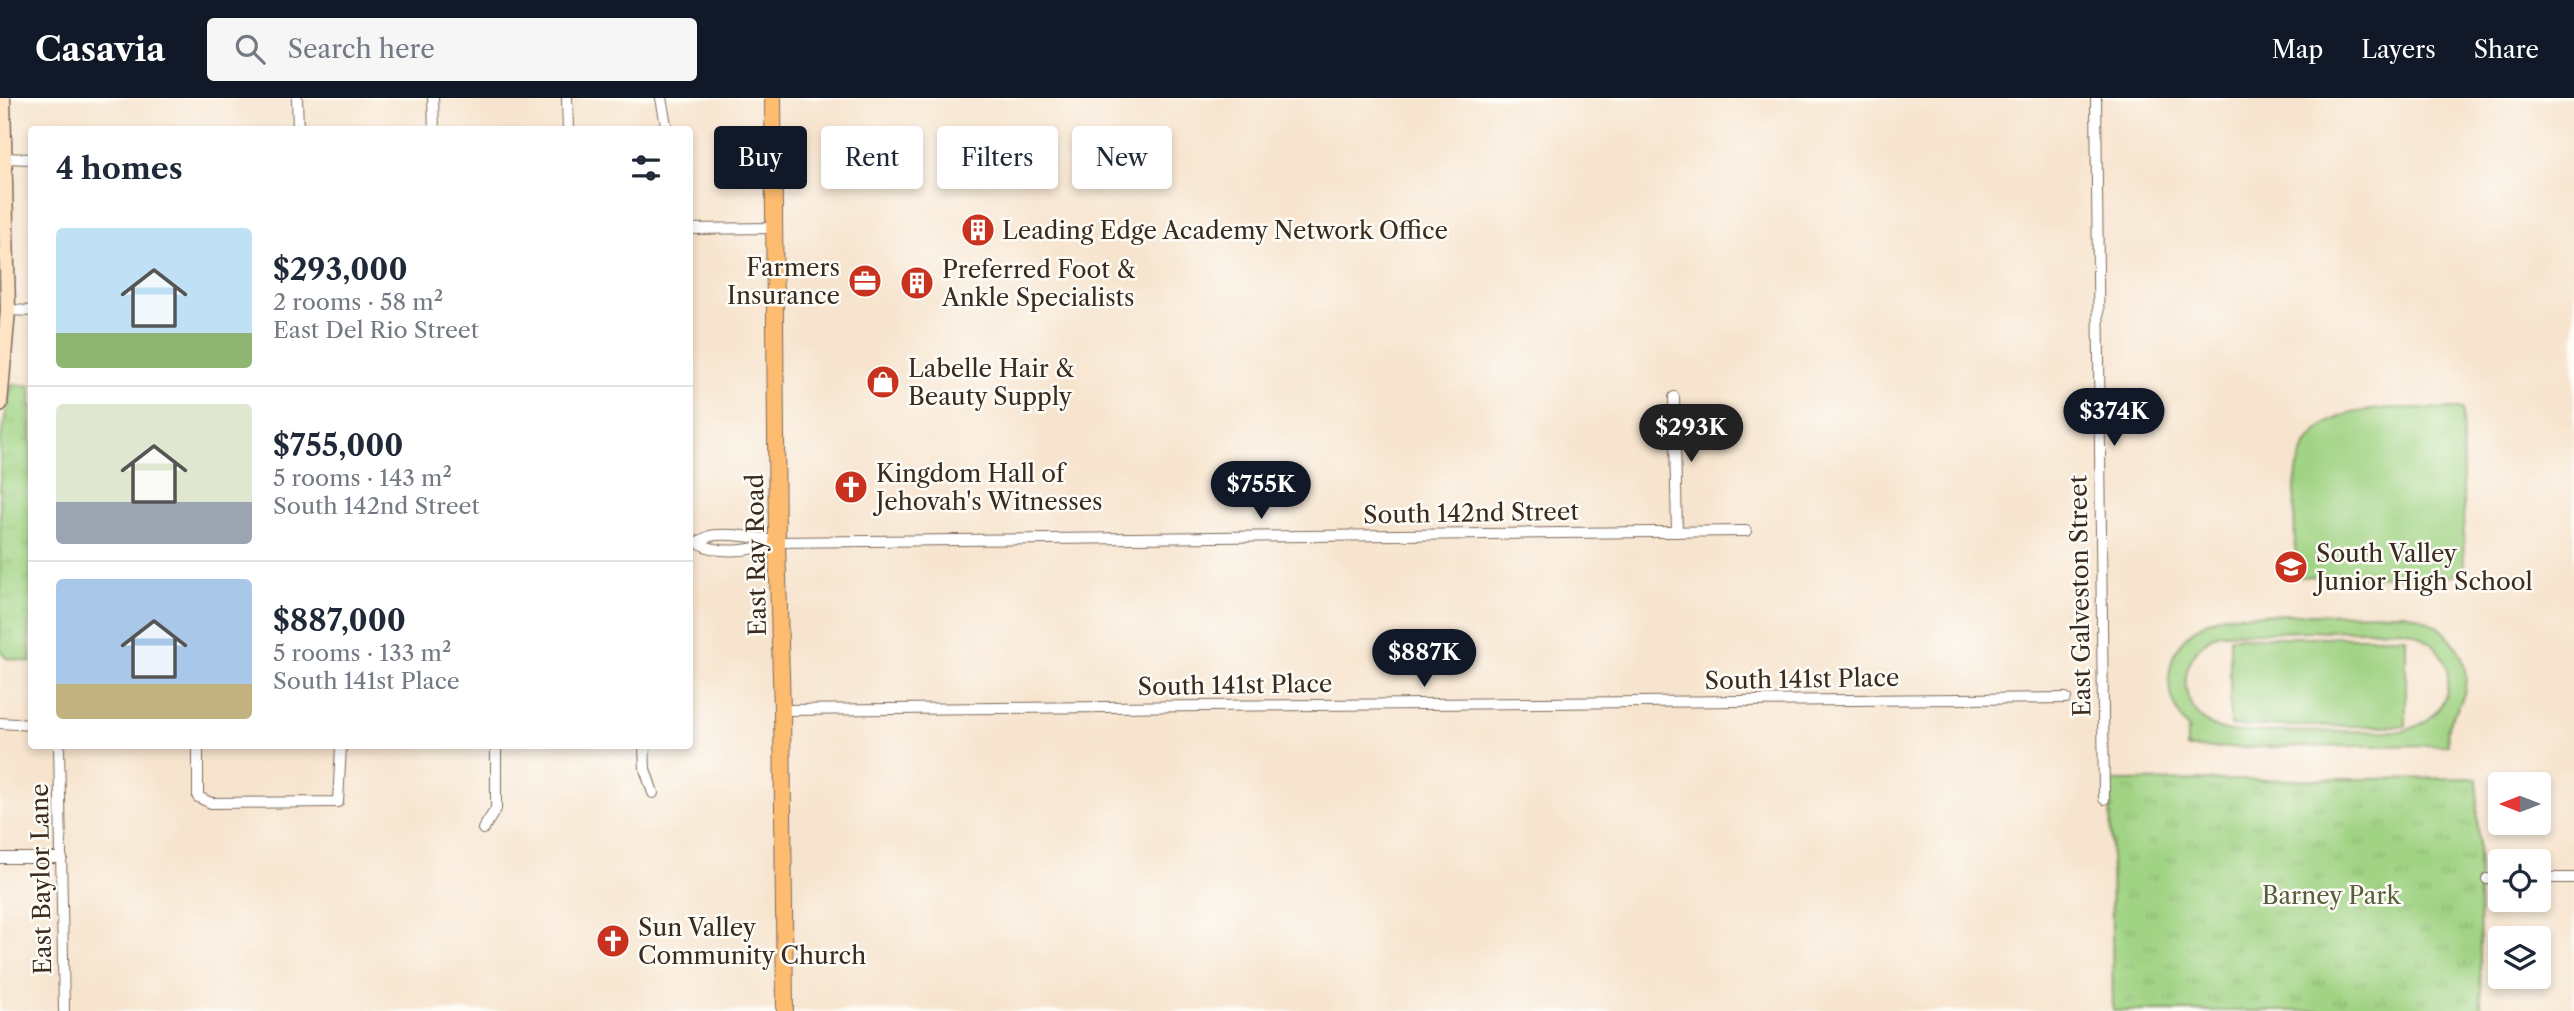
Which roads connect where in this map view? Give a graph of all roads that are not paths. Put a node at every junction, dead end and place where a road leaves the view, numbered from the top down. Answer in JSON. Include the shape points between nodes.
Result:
{"nodes":[{"id":1,"x":3,"y":98,"type":"edge"},
{"id":2,"x":297,"y":98,"type":"edge"},
{"id":3,"x":433,"y":98,"type":"edge"},
{"id":4,"x":567,"y":98,"type":"edge"},
{"id":5,"x":661,"y":98,"type":"edge"},
{"id":6,"x":773,"y":98,"type":"edge"},
{"id":7,"x":2096,"y":98,"type":"edge"},
{"id":8,"x":298,"y":126,"type":"edge"},
{"id":9,"x":433,"y":126,"type":"edge"},
{"id":10,"x":568,"y":126,"type":"edge"},
{"id":11,"x":666,"y":126,"type":"edge"},
{"id":12,"x":4,"y":158,"type":"junction"},
{"id":13,"x":28,"y":159,"type":"edge"},
{"id":14,"x":693,"y":229,"type":"edge"},
{"id":15,"x":774,"y":229,"type":"junction"},
{"id":16,"x":8,"y":310,"type":"junction"},
{"id":17,"x":28,"y":311,"type":"edge"},
{"id":18,"x":1674,"y":397,"type":"dead end"},
{"id":19,"x":0,"y":404,"type":"edge"},
{"id":20,"x":1746,"y":531,"type":"dead end"},
{"id":21,"x":1677,"y":532,"type":"junction"},
{"id":22,"x":777,"y":542,"type":"junction"},
{"id":23,"x":694,"y":543,"type":"edge"},
{"id":24,"x":2066,"y":698,"type":"dead end"},
{"id":25,"x":782,"y":710,"type":"junction"},
{"id":26,"x":0,"y":723,"type":"edge"},
{"id":27,"x":28,"y":725,"type":"edge"},
{"id":28,"x":59,"y":749,"type":"edge"},
{"id":29,"x":198,"y":749,"type":"edge"},
{"id":30,"x":341,"y":749,"type":"edge"},
{"id":31,"x":496,"y":749,"type":"edge"},
{"id":32,"x":644,"y":749,"type":"edge"},
{"id":33,"x":653,"y":793,"type":"dead end"},
{"id":34,"x":2105,"y":799,"type":"dead end"},
{"id":35,"x":483,"y":829,"type":"dead end"},
{"id":36,"x":0,"y":858,"type":"edge"},
{"id":37,"x":62,"y":858,"type":"junction"},
{"id":38,"x":2551,"y":878,"type":"edge"},
{"id":39,"x":2574,"y":878,"type":"edge"},
{"id":40,"x":64,"y":1011,"type":"edge"},
{"id":41,"x":785,"y":1011,"type":"edge"}],
"edges":[{"from":1,"to":12,"type":"street"},
{"from":2,"to":8,"type":"street"},
{"from":3,"to":9,"type":"street"},
{"from":4,"to":10,"type":"street"},
{"from":5,"to":11,"type":"street"},
{"from":6,"to":15,"type":"main road","name":"East Ray Road"},
{"from":7,"to":34,"type":"street","name":"East Galveston Street"},
{"from":12,"to":13,"type":"street"},
{"from":12,"to":16,"type":"street"},
{"from":14,"to":15,"type":"street"},
{"from":15,"to":22,"type":"main road","name":"East Ray Road"},
{"from":16,"to":17,"type":"street"},
{"from":16,"to":19,"type":"street"},
{"from":18,"to":21,"type":"street"},
{"from":20,"to":21,"type":"street","name":"South 142nd Street"},
{"from":21,"to":22,"type":"street","name":"South 142nd Street"},
{"from":22,"to":23,"type":"street","name":"South 142nd Street","via":[[759,549],[709,549]]},
{"from":22,"to":25,"type":"main road","name":"East Ray Road"},
{"from":24,"to":25,"type":"street","name":"South 141st Place"},
{"from":25,"to":41,"type":"main road","name":"East Ray Road"},
{"from":26,"to":27,"type":"street"},
{"from":28,"to":37,"type":"street","name":"East Baylor Lane"},
{"from":29,"to":30,"type":"street","via":[[198,797],[211,803],[338,802]]},
{"from":31,"to":35,"type":"street","via":[[496,809]]},
{"from":32,"to":33,"type":"street"},
{"from":36,"to":37,"type":"street"},
{"from":37,"to":40,"type":"street","name":"East Baylor Lane"},
{"from":38,"to":39,"type":"street"}]}
